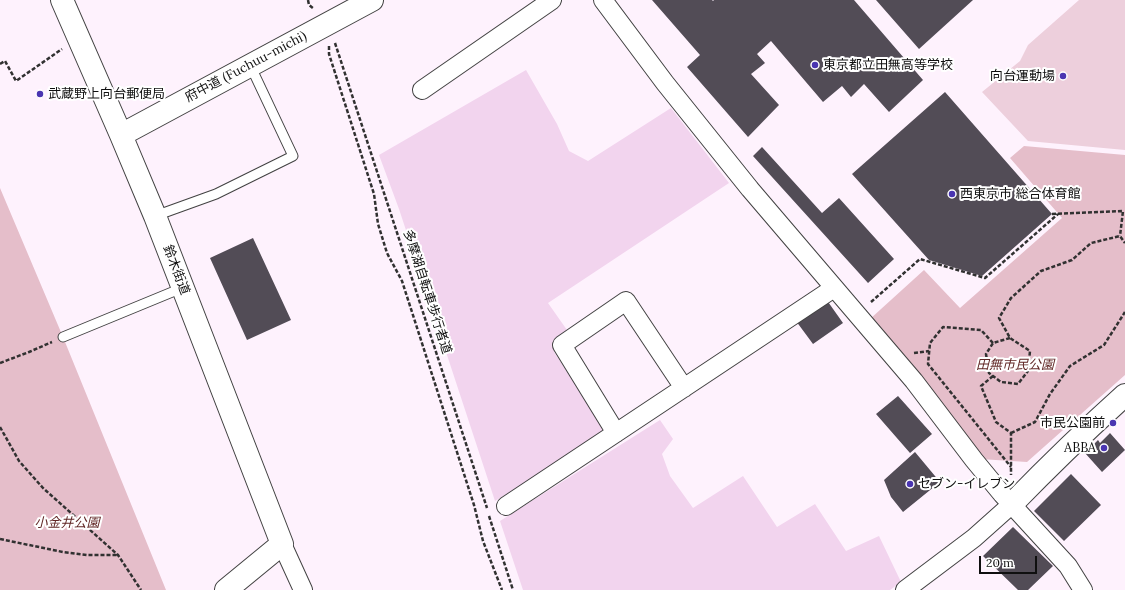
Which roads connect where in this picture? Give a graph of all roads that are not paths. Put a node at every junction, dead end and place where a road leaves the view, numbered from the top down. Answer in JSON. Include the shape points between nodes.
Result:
{"nodes":[{"id":1,"x":62,"y":0,"type":"edge"},
{"id":2,"x":372,"y":0,"type":"edge"},
{"id":3,"x":552,"y":0,"type":"edge"},
{"id":4,"x":603,"y":0,"type":"edge"},
{"id":5,"x":250,"y":65,"type":"junction"},
{"id":6,"x":422,"y":90,"type":"dead end"},
{"id":7,"x":122,"y":135,"type":"junction"},
{"id":8,"x":155,"y":216,"type":"junction"},
{"id":9,"x":182,"y":288,"type":"junction"},
{"id":10,"x":834,"y":288,"type":"junction"},
{"id":11,"x":63,"y":337,"type":"road end"},
{"id":12,"x":684,"y":388,"type":"junction"},
{"id":13,"x":1125,"y":395,"type":"edge"},
{"id":14,"x":616,"y":433,"type":"junction"},
{"id":15,"x":1011,"y":505,"type":"junction"},
{"id":16,"x":506,"y":506,"type":"dead end"},
{"id":17,"x":282,"y":544,"type":"junction"},
{"id":18,"x":226,"y":590,"type":"edge"},
{"id":19,"x":303,"y":590,"type":"edge"},
{"id":20,"x":906,"y":590,"type":"edge"},
{"id":21,"x":1083,"y":590,"type":"edge"}],
"edges":[{"from":1,"to":7,"type":"street","name":"鈴木街道"},
{"from":2,"to":5,"type":"street","name":"府中道 (Fuchuu-michi)"},
{"from":3,"to":6,"type":"street"},
{"from":4,"to":10,"type":"street","via":[[736,172]]},
{"from":5,"to":7,"type":"street","name":"府中道 (Fuchuu-michi)"},
{"from":5,"to":8,"type":"lane","via":[[293,156],[216,194]]},
{"from":7,"to":8,"type":"street","name":"鈴木街道"},
{"from":8,"to":9,"type":"street","name":"鈴木街道"},
{"from":9,"to":11,"type":"lane"},
{"from":9,"to":17,"type":"street","name":"鈴木街道"},
{"from":10,"to":12,"type":"street"},
{"from":10,"to":15,"type":"street","via":[[914,381]]},
{"from":12,"to":14,"type":"street"},
{"from":12,"to":14,"type":"street","via":[[626,301],[562,345]]},
{"from":13,"to":15,"type":"street"},
{"from":14,"to":16,"type":"street"},
{"from":15,"to":20,"type":"street","via":[[974,538]]},
{"from":15,"to":21,"type":"street","via":[[1068,566]]},
{"from":17,"to":18,"type":"street"},
{"from":17,"to":19,"type":"street"}]}
